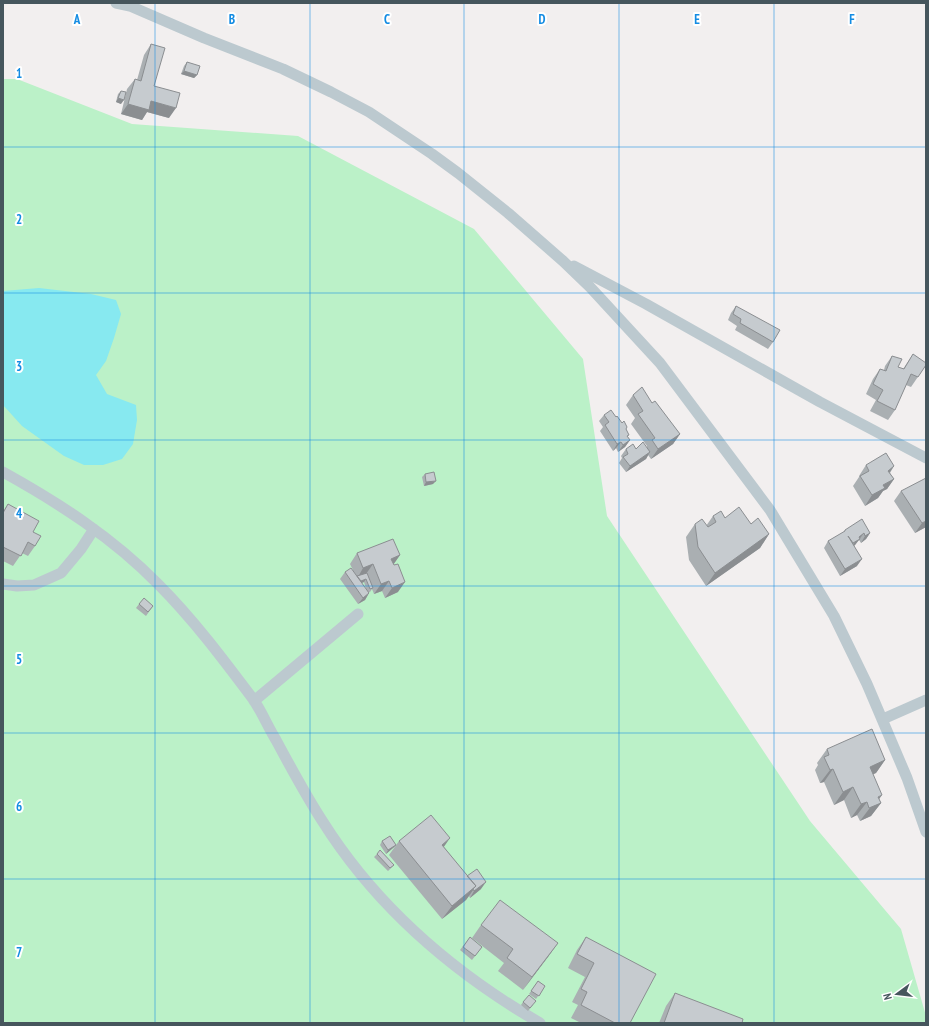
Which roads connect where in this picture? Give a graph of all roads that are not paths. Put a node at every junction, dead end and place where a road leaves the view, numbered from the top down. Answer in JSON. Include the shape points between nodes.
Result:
{"nodes":[{"id":1,"x":116,"y":3,"type":"edge"},
{"id":2,"x":127,"y":5,"type":"edge"},
{"id":3,"x":563,"y":261,"type":"junction"},
{"id":4,"x":926,"y":458,"type":"edge"},
{"id":5,"x":3,"y":472,"type":"edge"},
{"id":6,"x":94,"y":529,"type":"junction"},
{"id":7,"x":3,"y":584,"type":"edge"},
{"id":8,"x":358,"y":614,"type":"dead end"},
{"id":9,"x":926,"y":700,"type":"edge"},
{"id":10,"x":254,"y":701,"type":"junction"},
{"id":11,"x":883,"y":720,"type":"junction"},
{"id":12,"x":926,"y":832,"type":"edge"},
{"id":13,"x":540,"y":1023,"type":"edge"}],
"edges":[{"from":1,"to":2,"type":"street"},
{"from":2,"to":3,"type":"street","via":[[283,68],[369,112],[432,154],[508,213]]},
{"from":3,"to":4,"type":"street"},
{"from":3,"to":11,"type":"street","via":[[620,318],[660,363],[770,510],[834,616]]},
{"from":5,"to":6,"type":"street","via":[[67,509]]},
{"from":6,"to":7,"type":"street","via":[[61,573],[34,585]]},
{"from":6,"to":10,"type":"street","via":[[137,564],[177,604]]},
{"from":8,"to":10,"type":"street"},
{"from":9,"to":11,"type":"street"},
{"from":10,"to":13,"type":"street","via":[[324,824],[385,902],[416,933],[465,974]]},
{"from":11,"to":12,"type":"street"}]}
